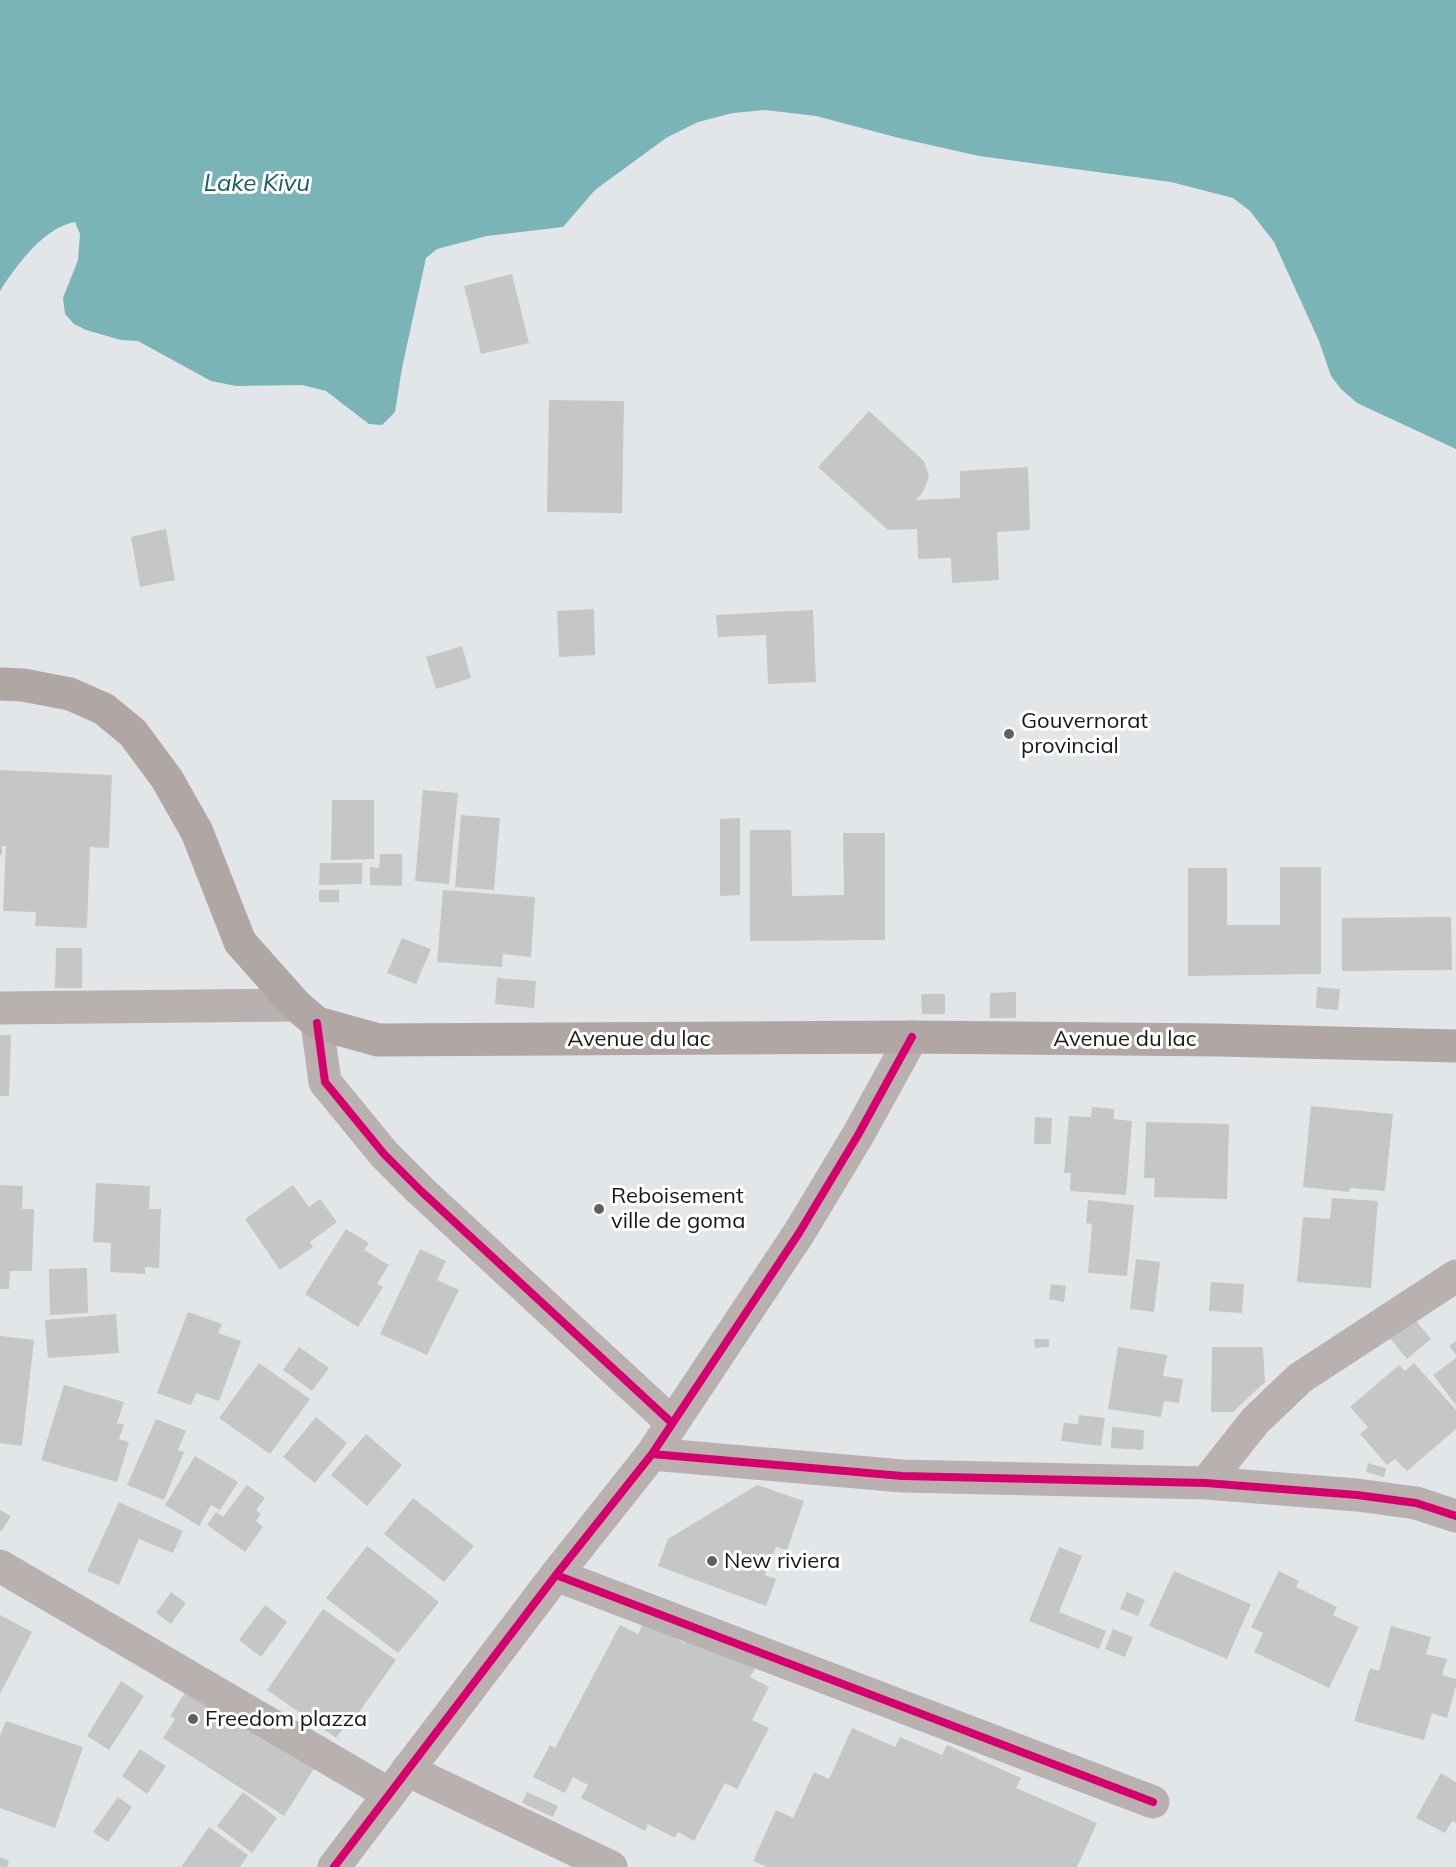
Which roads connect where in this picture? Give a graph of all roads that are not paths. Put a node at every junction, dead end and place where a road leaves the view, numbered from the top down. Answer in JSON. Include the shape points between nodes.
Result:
{"nodes":[{"id":1,"x":0,"y":684,"type":"edge"},
{"id":2,"x":0,"y":1008,"type":"edge"},
{"id":3,"x":307,"y":1014,"type":"junction"},
{"id":4,"x":912,"y":1037,"type":"junction"},
{"id":5,"x":1456,"y":1046,"type":"edge"},
{"id":6,"x":1456,"y":1276,"type":"edge"},
{"id":7,"x":672,"y":1424,"type":"junction"},
{"id":8,"x":652,"y":1454,"type":"junction"},
{"id":9,"x":1206,"y":1483,"type":"junction"},
{"id":10,"x":1456,"y":1516,"type":"edge"},
{"id":11,"x":0,"y":1566,"type":"edge"},
{"id":12,"x":556,"y":1575,"type":"junction"},
{"id":13,"x":398,"y":1782,"type":"junction"},
{"id":14,"x":1154,"y":1802,"type":"dead end"},
{"id":15,"x":334,"y":1867,"type":"edge"},
{"id":16,"x":611,"y":1867,"type":"edge"}],
"edges":[{"from":1,"to":3,"type":"main road","via":[[70,694],[104,709],[134,734],[167,779],[197,832],[240,942]]},
{"from":2,"to":3,"type":"street"},
{"from":3,"to":4,"type":"main road","name":"Avenue du lac","via":[[378,1040]]},
{"from":3,"to":7,"type":"street","via":[[325,1082],[384,1154]]},
{"from":4,"to":5,"type":"main road","name":"Avenue du lac"},
{"from":4,"to":7,"type":"street","via":[[799,1233]]},
{"from":6,"to":9,"type":"street","via":[[1300,1378],[1255,1421]]},
{"from":7,"to":8,"type":"street"},
{"from":8,"to":9,"type":"street","via":[[902,1476]]},
{"from":8,"to":12,"type":"street"},
{"from":9,"to":10,"type":"street","via":[[1416,1503]]},
{"from":11,"to":13,"type":"street"},
{"from":12,"to":13,"type":"street"},
{"from":12,"to":14,"type":"street"},
{"from":13,"to":15,"type":"street"},
{"from":13,"to":16,"type":"street"}]}
